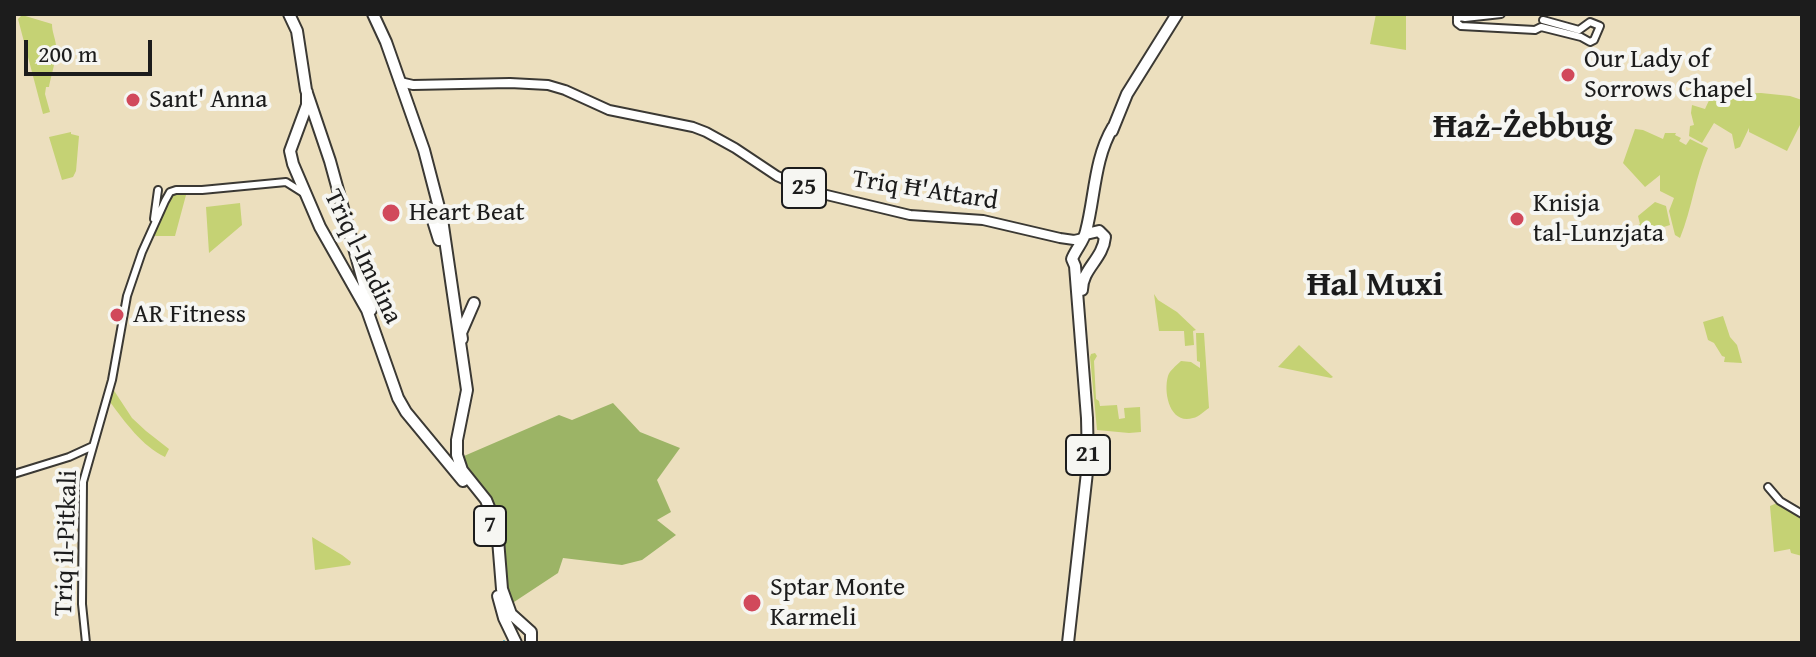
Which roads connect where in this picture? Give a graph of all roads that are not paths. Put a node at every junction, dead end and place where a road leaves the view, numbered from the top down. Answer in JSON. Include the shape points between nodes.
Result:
{"nodes":[{"id":1,"x":289,"y":14,"type":"edge"},
{"id":2,"x":373,"y":14,"type":"edge"},
{"id":3,"x":1177,"y":14,"type":"edge"},
{"id":4,"x":1501,"y":14,"type":"edge"},
{"id":5,"x":1461,"y":18,"type":"edge"},
{"id":6,"x":1542,"y":20,"type":"edge"},
{"id":7,"x":400,"y":82,"type":"junction"},
{"id":8,"x":426,"y":85,"type":"junction"},
{"id":9,"x":307,"y":91,"type":"junction"},
{"id":10,"x":1113,"y":127,"type":"junction"},
{"id":11,"x":424,"y":150,"type":"junction"},
{"id":12,"x":293,"y":164,"type":"junction"},
{"id":13,"x":286,"y":182,"type":"junction"},
{"id":14,"x":158,"y":190,"type":"dead end"},
{"id":15,"x":306,"y":195,"type":"junction"},
{"id":16,"x":429,"y":208,"type":"dead end"},
{"id":17,"x":151,"y":230,"type":"junction"},
{"id":18,"x":1099,"y":231,"type":"junction"},
{"id":19,"x":1084,"y":236,"type":"junction"},
{"id":20,"x":1060,"y":238,"type":"junction"},
{"id":21,"x":1074,"y":262,"type":"junction"},
{"id":22,"x":1089,"y":268,"type":"junction"},
{"id":23,"x":454,"y":300,"type":"junction"},
{"id":24,"x":456,"y":325,"type":"junction"},
{"id":25,"x":381,"y":346,"type":"junction"},
{"id":26,"x":465,"y":369,"type":"junction"},
{"id":27,"x":426,"y":434,"type":"junction"},
{"id":28,"x":457,"y":440,"type":"junction"},
{"id":29,"x":93,"y":446,"type":"junction"},
{"id":30,"x":81,"y":455,"type":"junction"},
{"id":31,"x":90,"y":458,"type":"junction"},
{"id":32,"x":87,"y":469,"type":"junction"},
{"id":33,"x":14,"y":474,"type":"edge"},
{"id":34,"x":1768,"y":487,"type":"dead end"},
{"id":35,"x":1780,"y":501,"type":"junction"},
{"id":36,"x":1769,"y":504,"type":"dead end"},
{"id":37,"x":1802,"y":514,"type":"edge"},
{"id":38,"x":529,"y":638,"type":"edge"},
{"id":39,"x":515,"y":641,"type":"edge"},
{"id":40,"x":86,"y":643,"type":"edge"},
{"id":41,"x":1071,"y":643,"type":"edge"}],
"edges":[{"from":1,"to":9,"type":"highway"},
{"from":2,"to":7,"type":"highway","number":"7"},
{"from":3,"to":10,"type":"highway","number":"21","via":[[1127,94]]},
{"from":4,"to":5,"type":"street"},
{"from":5,"to":6,"type":"street","via":[[1535,30]]},
{"from":6,"to":6,"type":"street","via":[[1579,30],[1590,22],[1600,26],[1590,42]]},
{"from":7,"to":8,"type":"main road","number":"25"},
{"from":7,"to":11,"type":"highway","number":"7"},
{"from":8,"to":11,"type":"main road","via":[[414,91],[411,101]]},
{"from":8,"to":20,"type":"main road","name":"Triq Ħ'Attard","number":"25","via":[[538,84],[565,90],[609,110],[706,132],[810,191],[910,215],[983,220]]},
{"from":9,"to":12,"type":"highway","name":"Triq l-Imdina","number":"7","via":[[291,147]]},
{"from":9,"to":25,"type":"highway"},
{"from":10,"to":18,"type":"highway","number":"21","via":[[1095,195]]},
{"from":10,"to":19,"type":"highway","number":"21"},
{"from":11,"to":23,"type":"highway","number":"7","via":[[442,219]]},
{"from":12,"to":13,"type":"street"},
{"from":12,"to":15,"type":"highway","name":"Triq l-Imdina","number":"7"},
{"from":13,"to":15,"type":"street"},
{"from":13,"to":17,"type":"street","via":[[174,190]]},
{"from":14,"to":17,"type":"street"},
{"from":15,"to":25,"type":"highway","name":"Triq l-Imdina","number":"7"},
{"from":16,"to":24,"type":"highway"},
{"from":17,"to":29,"type":"street","name":"Triq il-Pitkali","via":[[127,296]]},
{"from":18,"to":19,"type":"highway"},
{"from":18,"to":22,"type":"highway","number":"21","via":[[1104,246]]},
{"from":19,"to":20,"type":"main road","name":"Triq Ħ'Attard","number":"25"},
{"from":19,"to":21,"type":"highway","number":"21"},
{"from":20,"to":21,"type":"main road"},
{"from":21,"to":22,"type":"highway","via":[[1082,270]]},
{"from":21,"to":41,"type":"highway","number":"21","via":[[1088,463]]},
{"from":22,"to":41,"type":"highway","number":"21","via":[[1081,285],[1092,464]]},
{"from":23,"to":24,"type":"highway","number":"7"},
{"from":23,"to":26,"type":"highway","via":[[464,306],[474,303],[461,333]]},
{"from":24,"to":26,"type":"highway","number":"7"},
{"from":25,"to":27,"type":"highway","name":"Triq l-Imdina","number":"7","via":[[398,398]]},
{"from":26,"to":28,"type":"highway","number":"7","via":[[466,401]]},
{"from":27,"to":28,"type":"highway","via":[[445,450]]},
{"from":27,"to":39,"type":"highway","name":"Triq l-Imdina","number":"7","via":[[486,512],[499,603]]},
{"from":28,"to":38,"type":"highway","name":"Triq l-Imdina","number":"7","via":[[462,470],[486,500],[497,527],[502,589],[511,614]]},
{"from":29,"to":30,"type":"street"},
{"from":29,"to":31,"type":"street","name":"Triq il-Pitkali"},
{"from":30,"to":31,"type":"street"},
{"from":30,"to":32,"type":"street"},
{"from":30,"to":33,"type":"street"},
{"from":31,"to":32,"type":"street","name":"Triq il-Pitkali"},
{"from":32,"to":40,"type":"street","name":"Triq il-Pitkali","via":[[82,604]]},
{"from":34,"to":35,"type":"street"},
{"from":35,"to":36,"type":"street"},
{"from":35,"to":37,"type":"street"},
{"from":38,"to":39,"type":"highway","name":"Triq l-Imdina","number":"7","via":[[521,626]]}]}
